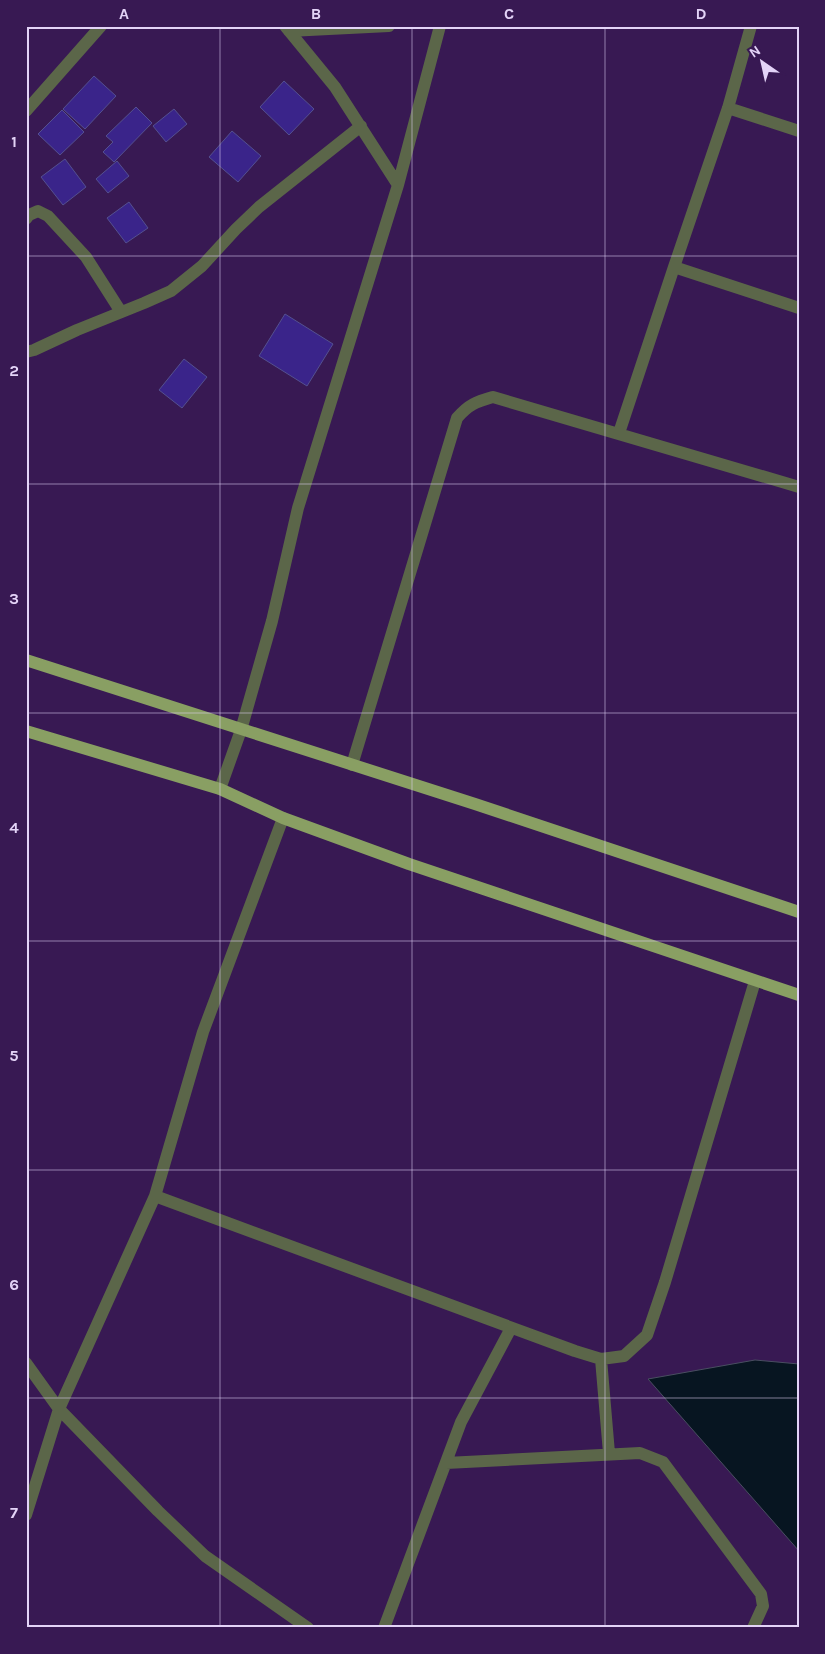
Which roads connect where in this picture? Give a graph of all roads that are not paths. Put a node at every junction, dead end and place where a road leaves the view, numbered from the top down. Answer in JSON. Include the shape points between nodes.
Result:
{"nodes":[{"id":1,"x":101,"y":26,"type":"edge"},
{"id":2,"x":389,"y":26,"type":"edge"},
{"id":3,"x":440,"y":26,"type":"edge"},
{"id":4,"x":751,"y":26,"type":"edge"},
{"id":5,"x":287,"y":29,"type":"edge"},
{"id":6,"x":728,"y":108,"type":"junction"},
{"id":7,"x":26,"y":111,"type":"edge"},
{"id":8,"x":361,"y":126,"type":"junction"},
{"id":9,"x":799,"y":131,"type":"edge"},
{"id":10,"x":398,"y":185,"type":"junction"},
{"id":11,"x":26,"y":219,"type":"edge"},
{"id":12,"x":674,"y":267,"type":"junction"},
{"id":13,"x":799,"y":308,"type":"edge"},
{"id":14,"x":121,"y":312,"type":"junction"},
{"id":15,"x":26,"y":352,"type":"edge"},
{"id":16,"x":619,"y":433,"type":"junction"},
{"id":17,"x":799,"y":487,"type":"edge"},
{"id":18,"x":26,"y":660,"type":"edge"},
{"id":19,"x":241,"y":730,"type":"junction"},
{"id":20,"x":26,"y":731,"type":"edge"},
{"id":21,"x":352,"y":766,"type":"junction"},
{"id":22,"x":220,"y":789,"type":"junction"},
{"id":23,"x":283,"y":818,"type":"junction"},
{"id":24,"x":799,"y":912,"type":"edge"},
{"id":25,"x":755,"y":980,"type":"junction"},
{"id":26,"x":799,"y":995,"type":"edge"},
{"id":27,"x":155,"y":1196,"type":"junction"},
{"id":28,"x":511,"y":1328,"type":"junction"},
{"id":29,"x":601,"y":1359,"type":"junction"},
{"id":30,"x":27,"y":1367,"type":"edge"},
{"id":31,"x":59,"y":1409,"type":"junction"},
{"id":32,"x":609,"y":1453,"type":"junction"},
{"id":33,"x":446,"y":1463,"type":"junction"},
{"id":34,"x":26,"y":1515,"type":"edge"},
{"id":35,"x":308,"y":1628,"type":"edge"},
{"id":36,"x":384,"y":1628,"type":"edge"},
{"id":37,"x":753,"y":1628,"type":"edge"}],
"edges":[{"from":1,"to":7,"type":"street"},
{"from":2,"to":5,"type":"street"},
{"from":3,"to":10,"type":"street"},
{"from":4,"to":6,"type":"street"},
{"from":5,"to":8,"type":"street","via":[[335,87]]},
{"from":6,"to":9,"type":"street"},
{"from":6,"to":12,"type":"street"},
{"from":8,"to":10,"type":"street"},
{"from":8,"to":14,"type":"street","via":[[259,207],[202,266],[171,291]]},
{"from":10,"to":19,"type":"street","via":[[298,508],[272,621]]},
{"from":11,"to":14,"type":"street","via":[[38,211],[48,216],[86,257]]},
{"from":12,"to":13,"type":"street"},
{"from":12,"to":16,"type":"street"},
{"from":14,"to":15,"type":"street"},
{"from":16,"to":17,"type":"street"},
{"from":16,"to":21,"type":"street","via":[[494,397],[464,409],[457,418]]},
{"from":18,"to":19,"type":"main road"},
{"from":19,"to":21,"type":"main road"},
{"from":19,"to":22,"type":"street"},
{"from":20,"to":22,"type":"main road"},
{"from":21,"to":24,"type":"main road"},
{"from":22,"to":23,"type":"main road"},
{"from":23,"to":25,"type":"main road","via":[[409,864]]},
{"from":23,"to":27,"type":"street","via":[[203,1032]]},
{"from":25,"to":26,"type":"main road"},
{"from":25,"to":29,"type":"street","via":[[647,1335],[624,1356]]},
{"from":27,"to":28,"type":"street"},
{"from":27,"to":31,"type":"street"},
{"from":28,"to":29,"type":"street"},
{"from":28,"to":33,"type":"street","via":[[461,1422]]},
{"from":29,"to":32,"type":"street"},
{"from":30,"to":31,"type":"street"},
{"from":31,"to":34,"type":"street"},
{"from":31,"to":35,"type":"street","via":[[205,1556]]},
{"from":32,"to":33,"type":"street"},
{"from":32,"to":37,"type":"street","via":[[640,1453],[663,1462],[761,1594],[763,1606]]},
{"from":33,"to":36,"type":"street"}]}
